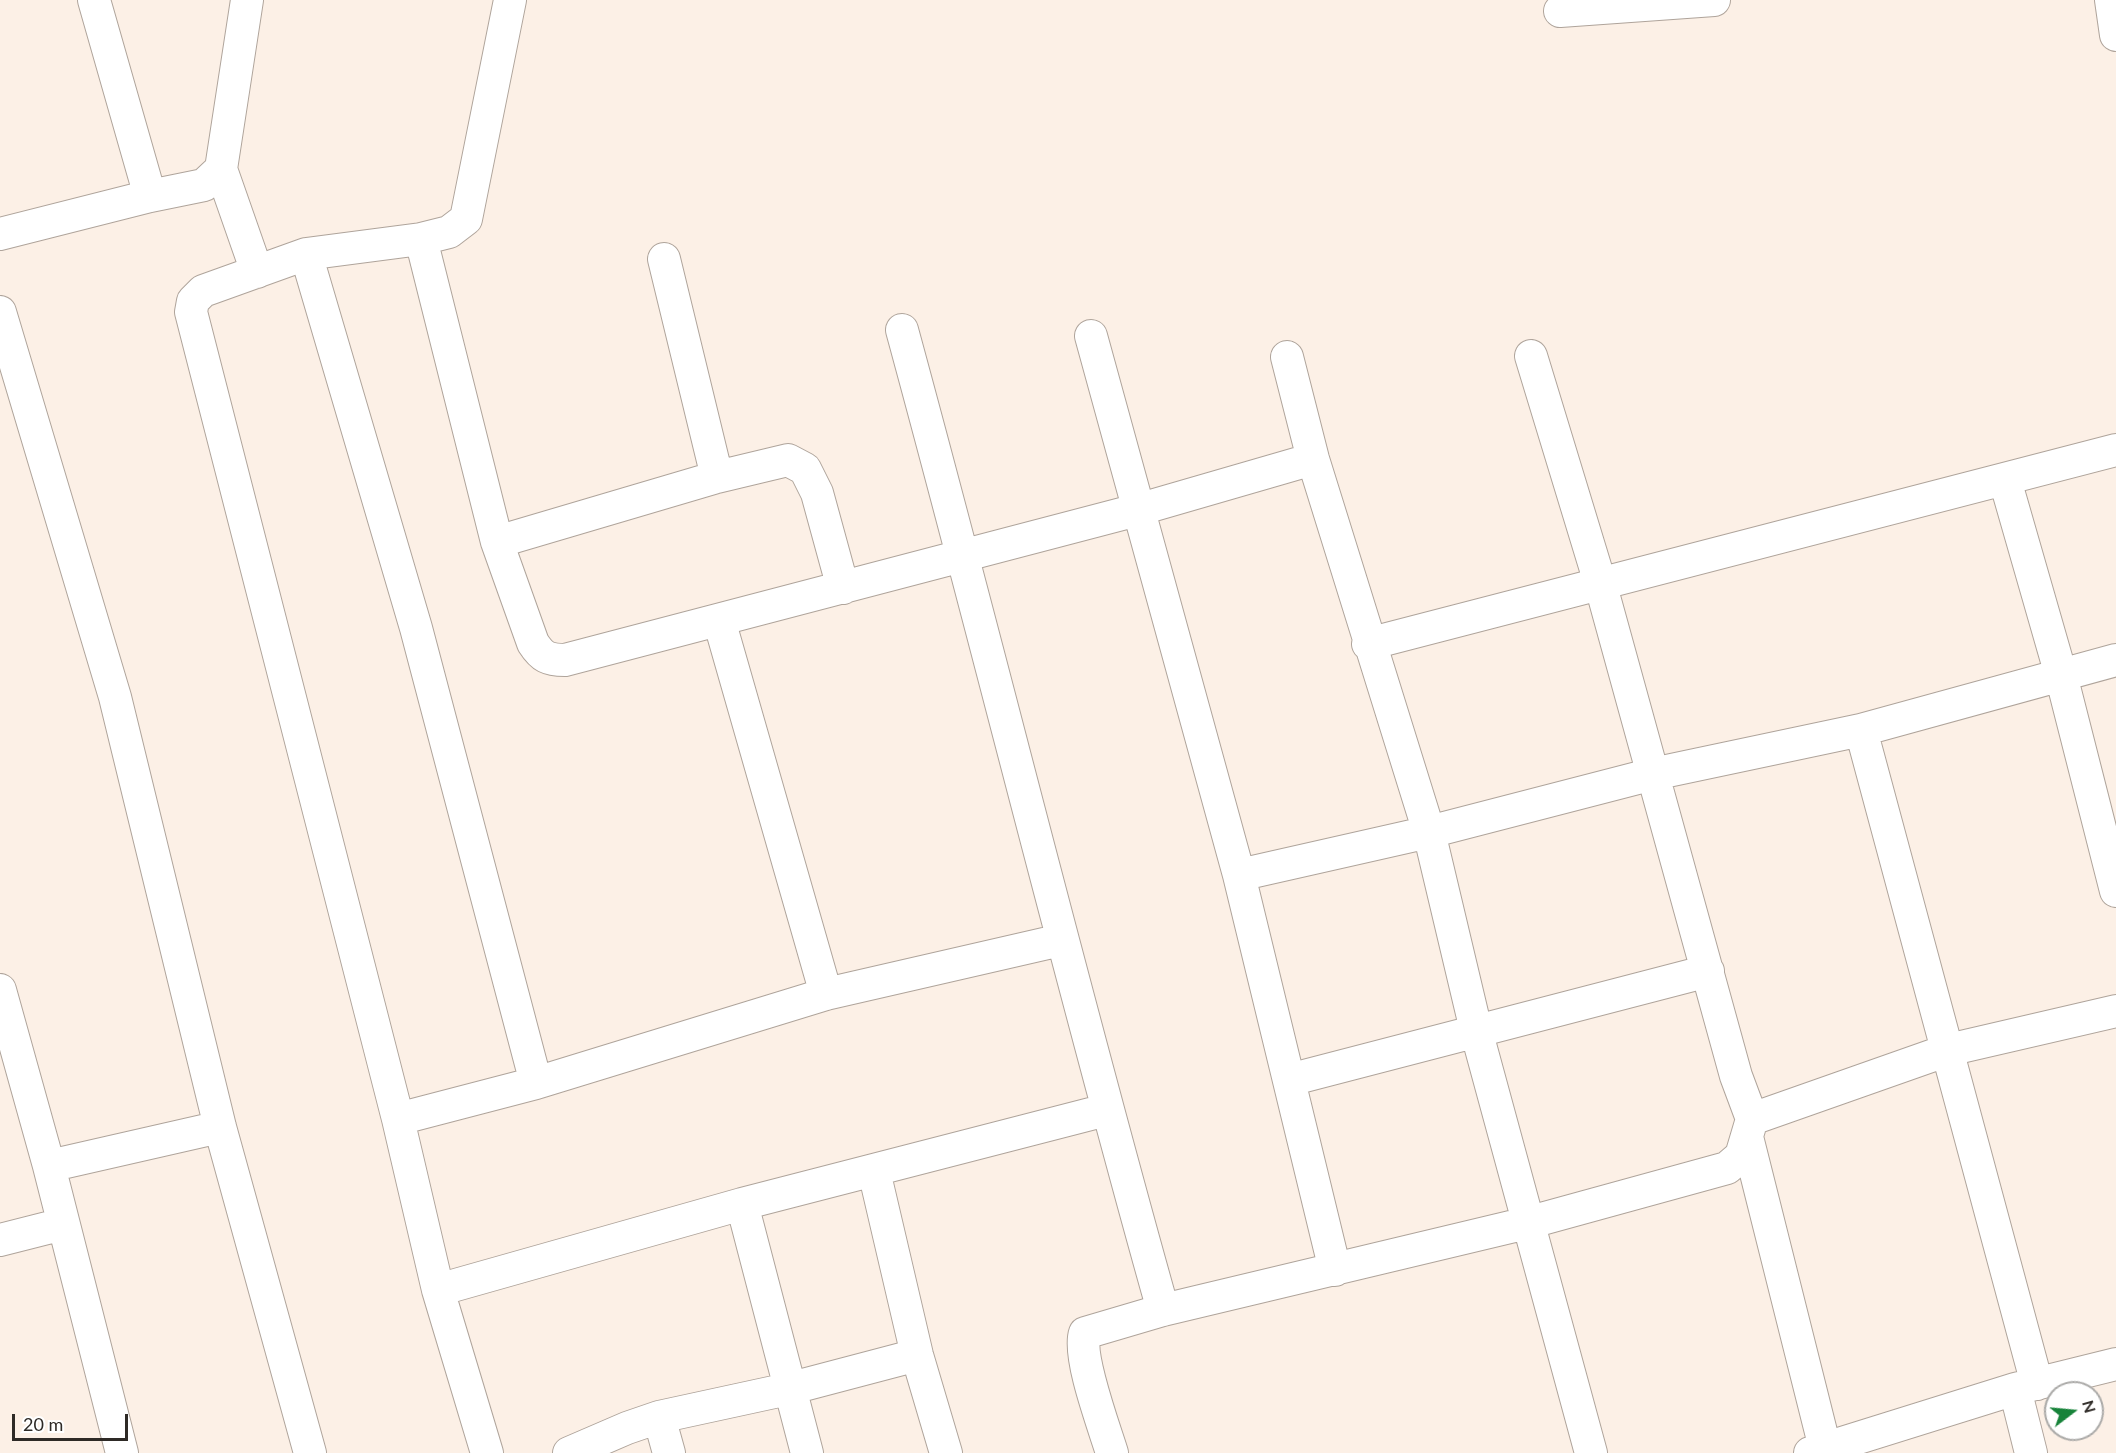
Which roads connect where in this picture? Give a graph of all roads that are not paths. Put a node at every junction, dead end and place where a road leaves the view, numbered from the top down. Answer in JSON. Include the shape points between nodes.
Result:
{"nodes":[{"id":1,"x":94,"y":0,"type":"edge"},
{"id":2,"x":247,"y":0,"type":"edge"},
{"id":3,"x":510,"y":0,"type":"edge"},
{"id":4,"x":1714,"y":0,"type":"edge"},
{"id":5,"x":2111,"y":0,"type":"edge"},
{"id":6,"x":1560,"y":11,"type":"dead end"},
{"id":7,"x":2116,"y":35,"type":"edge"},
{"id":8,"x":221,"y":169,"type":"junction"},
{"id":9,"x":150,"y":195,"type":"junction"},
{"id":10,"x":0,"y":234,"type":"edge"},
{"id":11,"x":421,"y":239,"type":"junction"},
{"id":12,"x":306,"y":254,"type":"junction"},
{"id":13,"x":664,"y":259,"type":"dead end"},
{"id":14,"x":257,"y":272,"type":"junction"},
{"id":15,"x":0,"y":312,"type":"edge"},
{"id":16,"x":902,"y":330,"type":"dead end"},
{"id":17,"x":1091,"y":336,"type":"dead end"},
{"id":18,"x":1531,"y":356,"type":"dead end"},
{"id":19,"x":1287,"y":357,"type":"dead end"},
{"id":20,"x":2116,"y":450,"type":"edge"},
{"id":21,"x":1313,"y":459,"type":"junction"},
{"id":22,"x":717,"y":477,"type":"junction"},
{"id":23,"x":2005,"y":480,"type":"junction"},
{"id":24,"x":1137,"y":510,"type":"junction"},
{"id":25,"x":497,"y":542,"type":"junction"},
{"id":26,"x":963,"y":553,"type":"junction"},
{"id":27,"x":1601,"y":586,"type":"junction"},
{"id":28,"x":843,"y":588,"type":"junction"},
{"id":29,"x":719,"y":620,"type":"junction"},
{"id":30,"x":1368,"y":644,"type":"junction"},
{"id":31,"x":2116,"y":660,"type":"edge"},
{"id":32,"x":2061,"y":675,"type":"junction"},
{"id":33,"x":1862,"y":730,"type":"junction"},
{"id":34,"x":1653,"y":774,"type":"junction"},
{"id":35,"x":1429,"y":832,"type":"junction"},
{"id":36,"x":1239,"y":875,"type":"junction"},
{"id":37,"x":2116,"y":891,"type":"edge"},
{"id":38,"x":1061,"y":940,"type":"junction"},
{"id":39,"x":1708,"y":971,"type":"junction"},
{"id":40,"x":0,"y":990,"type":"edge"},
{"id":41,"x":826,"y":994,"type":"junction"},
{"id":42,"x":2116,"y":1011,"type":"edge"},
{"id":43,"x":1476,"y":1030,"type":"junction"},
{"id":44,"x":1948,"y":1050,"type":"junction"},
{"id":45,"x":1289,"y":1080,"type":"junction"},
{"id":46,"x":536,"y":1083,"type":"junction"},
{"id":47,"x":1106,"y":1110,"type":"junction"},
{"id":48,"x":398,"y":1119,"type":"junction"},
{"id":49,"x":220,"y":1127,"type":"junction"},
{"id":50,"x":1750,"y":1128,"type":"junction"},
{"id":51,"x":48,"y":1166,"type":"junction"},
{"id":52,"x":874,"y":1171,"type":"junction"},
{"id":53,"x":742,"y":1204,"type":"junction"},
{"id":54,"x":1527,"y":1223,"type":"junction"},
{"id":55,"x":63,"y":1224,"type":"junction"},
{"id":56,"x":0,"y":1240,"type":"edge"},
{"id":57,"x":1335,"y":1270,"type":"junction"},
{"id":58,"x":438,"y":1290,"type":"junction"},
{"id":59,"x":1163,"y":1310,"type":"junction"},
{"id":60,"x":917,"y":1354,"type":"junction"},
{"id":61,"x":2116,"y":1364,"type":"edge"},
{"id":62,"x":2026,"y":1387,"type":"junction"},
{"id":63,"x":788,"y":1389,"type":"junction"},
{"id":64,"x":659,"y":1417,"type":"junction"},
{"id":65,"x":1896,"y":1440,"type":"edge"},
{"id":66,"x":1817,"y":1451,"type":"edge"},
{"id":67,"x":122,"y":1453,"type":"edge"},
{"id":68,"x":310,"y":1453,"type":"edge"},
{"id":69,"x":487,"y":1453,"type":"edge"},
{"id":70,"x":569,"y":1453,"type":"edge"},
{"id":71,"x":669,"y":1453,"type":"edge"},
{"id":72,"x":807,"y":1453,"type":"edge"},
{"id":73,"x":946,"y":1453,"type":"edge"},
{"id":74,"x":1112,"y":1453,"type":"edge"},
{"id":75,"x":1591,"y":1453,"type":"edge"},
{"id":76,"x":2031,"y":1453,"type":"edge"}],
"edges":[{"from":1,"to":9,"type":"street"},
{"from":2,"to":8,"type":"street"},
{"from":3,"to":11,"type":"street","via":[[466,219],[449,232]]},
{"from":4,"to":6,"type":"street"},
{"from":5,"to":7,"type":"street"},
{"from":8,"to":9,"type":"street","via":[[204,185]]},
{"from":8,"to":14,"type":"street"},
{"from":9,"to":10,"type":"street"},
{"from":11,"to":12,"type":"street"},
{"from":11,"to":25,"type":"street"},
{"from":12,"to":14,"type":"street"},
{"from":12,"to":46,"type":"street","via":[[416,628]]},
{"from":13,"to":22,"type":"street"},
{"from":14,"to":48,"type":"street","via":[[203,291],[193,301],[191,312]]},
{"from":15,"to":49,"type":"street","via":[[115,697]]},
{"from":16,"to":26,"type":"street"},
{"from":17,"to":24,"type":"street"},
{"from":18,"to":27,"type":"street"},
{"from":19,"to":21,"type":"street"},
{"from":20,"to":23,"type":"street"},
{"from":21,"to":24,"type":"street"},
{"from":21,"to":30,"type":"street"},
{"from":22,"to":25,"type":"street"},
{"from":22,"to":28,"type":"street","via":[[788,460],[806,469],[817,493]]},
{"from":23,"to":27,"type":"street"},
{"from":23,"to":32,"type":"street"},
{"from":24,"to":26,"type":"street"},
{"from":24,"to":36,"type":"street"},
{"from":25,"to":29,"type":"street","via":[[533,643],[541,655],[552,660],[565,660]]},
{"from":26,"to":28,"type":"street"},
{"from":26,"to":38,"type":"street"},
{"from":27,"to":30,"type":"street"},
{"from":27,"to":34,"type":"street"},
{"from":28,"to":29,"type":"street"},
{"from":29,"to":41,"type":"street"},
{"from":30,"to":35,"type":"street"},
{"from":31,"to":32,"type":"street"},
{"from":32,"to":33,"type":"street"},
{"from":32,"to":37,"type":"street"},
{"from":33,"to":34,"type":"street"},
{"from":33,"to":44,"type":"street"},
{"from":34,"to":35,"type":"street"},
{"from":34,"to":39,"type":"street"},
{"from":35,"to":36,"type":"street"},
{"from":35,"to":43,"type":"street"},
{"from":36,"to":45,"type":"street"},
{"from":38,"to":41,"type":"street"},
{"from":38,"to":47,"type":"street"},
{"from":39,"to":43,"type":"street"},
{"from":39,"to":50,"type":"street"},
{"from":40,"to":51,"type":"street"},
{"from":41,"to":46,"type":"street"},
{"from":42,"to":44,"type":"street"},
{"from":43,"to":45,"type":"street"},
{"from":43,"to":54,"type":"street"},
{"from":44,"to":50,"type":"street"},
{"from":44,"to":62,"type":"street"},
{"from":45,"to":57,"type":"street"},
{"from":46,"to":48,"type":"street"},
{"from":47,"to":52,"type":"street"},
{"from":47,"to":59,"type":"street"},
{"from":48,"to":58,"type":"street"},
{"from":49,"to":51,"type":"street"},
{"from":49,"to":68,"type":"street"},
{"from":50,"to":54,"type":"street","via":[[1741,1156],[1726,1168]]},
{"from":50,"to":66,"type":"street"},
{"from":51,"to":55,"type":"street"},
{"from":52,"to":53,"type":"street"},
{"from":52,"to":60,"type":"street"},
{"from":53,"to":58,"type":"street"},
{"from":53,"to":63,"type":"street"},
{"from":54,"to":57,"type":"street"},
{"from":54,"to":75,"type":"street"},
{"from":55,"to":56,"type":"street"},
{"from":55,"to":67,"type":"street"},
{"from":57,"to":59,"type":"street"},
{"from":58,"to":69,"type":"street"},
{"from":59,"to":74,"type":"street","via":[[1085,1333],[1082,1342]]},
{"from":60,"to":63,"type":"street"},
{"from":60,"to":73,"type":"street"},
{"from":61,"to":62,"type":"street"},
{"from":62,"to":65,"type":"street"},
{"from":62,"to":76,"type":"street"},
{"from":63,"to":64,"type":"street"},
{"from":63,"to":72,"type":"street"},
{"from":64,"to":70,"type":"street"},
{"from":64,"to":71,"type":"street"},
{"from":65,"to":66,"type":"street"}]}
